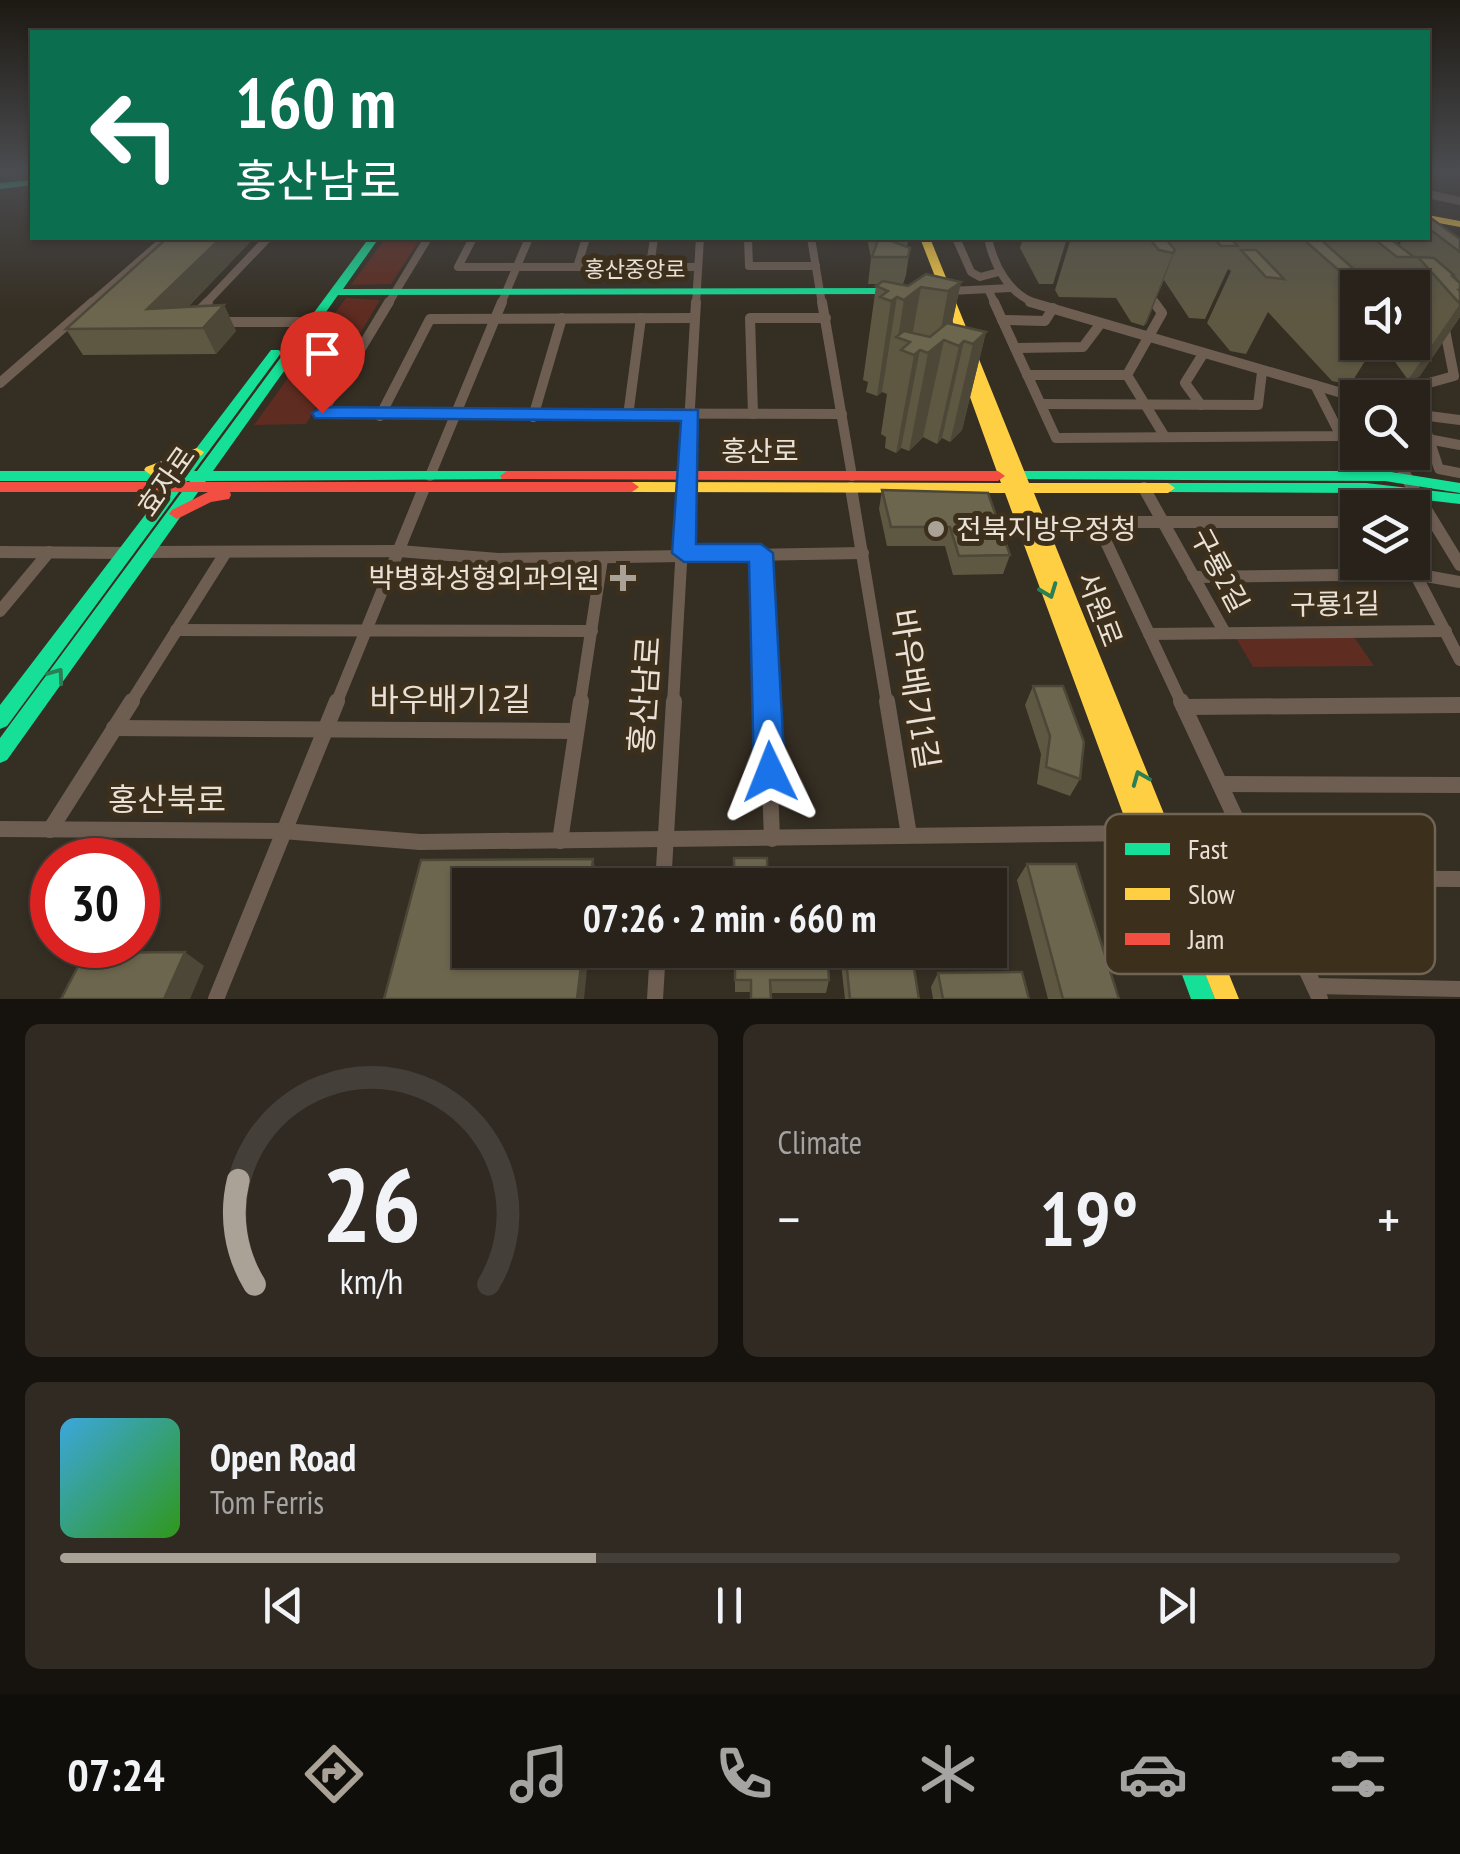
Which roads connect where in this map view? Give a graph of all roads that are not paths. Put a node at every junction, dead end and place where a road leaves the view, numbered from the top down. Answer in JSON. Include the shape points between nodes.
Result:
{"nodes":[{"id":1,"x":1430,"y":218,"type":"edge"},
{"id":2,"x":1460,"y":224,"type":"edge"},
{"id":3,"x":164,"y":240,"type":"edge"},
{"id":4,"x":266,"y":240,"type":"edge"},
{"id":5,"x":360,"y":240,"type":"edge"},
{"id":6,"x":373,"y":240,"type":"edge"},
{"id":7,"x":427,"y":240,"type":"edge"},
{"id":8,"x":472,"y":240,"type":"edge"},
{"id":9,"x":528,"y":240,"type":"edge"},
{"id":10,"x":585,"y":240,"type":"edge"},
{"id":11,"x":654,"y":240,"type":"edge"},
{"id":12,"x":700,"y":240,"type":"edge"},
{"id":13,"x":748,"y":240,"type":"edge"},
{"id":14,"x":811,"y":240,"type":"edge"},
{"id":15,"x":916,"y":240,"type":"edge"},
{"id":16,"x":925,"y":240,"type":"edge"},
{"id":17,"x":957,"y":240,"type":"edge"},
{"id":18,"x":989,"y":240,"type":"edge"},
{"id":19,"x":650,"y":266,"type":"junction"},
{"id":20,"x":816,"y":266,"type":"junction"},
{"id":21,"x":517,"y":267,"type":"junction"},
{"id":22,"x":576,"y":267,"type":"junction"},
{"id":23,"x":698,"y":267,"type":"junction"},
{"id":24,"x":999,"y":272,"type":"junction"},
{"id":25,"x":1141,"y":283,"type":"dead end"},
{"id":26,"x":1011,"y":288,"type":"junction"},
{"id":27,"x":394,"y":291,"type":"junction"},
{"id":28,"x":508,"y":291,"type":"junction"},
{"id":29,"x":696,"y":291,"type":"junction"},
{"id":30,"x":820,"y":291,"type":"junction"},
{"id":31,"x":909,"y":291,"type":"edge"},
{"id":32,"x":937,"y":291,"type":"junction"},
{"id":33,"x":988,"y":291,"type":"junction"},
{"id":34,"x":334,"y":292,"type":"junction"},
{"id":35,"x":1053,"y":308,"type":"junction"},
{"id":36,"x":1443,"y":315,"type":"edge"},
{"id":37,"x":562,"y":318,"type":"junction"},
{"id":38,"x":641,"y":318,"type":"junction"},
{"id":39,"x":696,"y":318,"type":"junction"},
{"id":40,"x":826,"y":318,"type":"junction"},
{"id":41,"x":497,"y":319,"type":"junction"},
{"id":42,"x":1002,"y":320,"type":"junction"},
{"id":43,"x":298,"y":322,"type":"junction"},
{"id":44,"x":1101,"y":323,"type":"junction"},
{"id":45,"x":1149,"y":337,"type":"junction"},
{"id":46,"x":1015,"y":348,"type":"junction"},
{"id":47,"x":1203,"y":354,"type":"junction"},
{"id":48,"x":1262,"y":372,"type":"junction"},
{"id":49,"x":1028,"y":375,"type":"junction"},
{"id":50,"x":1127,"y":375,"type":"junction"},
{"id":51,"x":0,"y":383,"type":"edge"},
{"id":52,"x":1430,"y":383,"type":"edge"},
{"id":53,"x":1315,"y":385,"type":"junction"},
{"id":54,"x":1340,"y":392,"type":"edge"},
{"id":55,"x":1041,"y":404,"type":"junction"},
{"id":56,"x":1145,"y":405,"type":"junction"},
{"id":57,"x":1200,"y":405,"type":"junction"},
{"id":58,"x":753,"y":414,"type":"junction"},
{"id":59,"x":842,"y":414,"type":"junction"},
{"id":60,"x":691,"y":415,"type":"junction"},
{"id":61,"x":380,"y":416,"type":"junction"},
{"id":62,"x":456,"y":416,"type":"junction"},
{"id":63,"x":628,"y":416,"type":"junction"},
{"id":64,"x":1430,"y":416,"type":"edge"},
{"id":65,"x":533,"y":417,"type":"junction"},
{"id":66,"x":1460,"y":420,"type":"edge"},
{"id":67,"x":1165,"y":437,"type":"junction"},
{"id":68,"x":1430,"y":439,"type":"edge"},
{"id":69,"x":1430,"y":444,"type":"edge"},
{"id":70,"x":1460,"y":445,"type":"edge"},
{"id":71,"x":219,"y":449,"type":"junction"},
{"id":72,"x":201,"y":452,"type":"junction"},
{"id":73,"x":1005,"y":454,"type":"junction"},
{"id":74,"x":1401,"y":470,"type":"edge"},
{"id":75,"x":1460,"y":473,"type":"edge"},
{"id":76,"x":0,"y":476,"type":"edge"},
{"id":77,"x":236,"y":477,"type":"junction"},
{"id":78,"x":131,"y":482,"type":"junction"},
{"id":79,"x":187,"y":482,"type":"junction"},
{"id":80,"x":427,"y":482,"type":"junction"},
{"id":81,"x":687,"y":482,"type":"junction"},
{"id":82,"x":851,"y":482,"type":"junction"},
{"id":83,"x":970,"y":483,"type":"junction"},
{"id":84,"x":1016,"y":483,"type":"junction"},
{"id":85,"x":1055,"y":483,"type":"junction"},
{"id":86,"x":1409,"y":484,"type":"junction"},
{"id":87,"x":0,"y":488,"type":"edge"},
{"id":88,"x":250,"y":488,"type":"junction"},
{"id":89,"x":1144,"y":488,"type":"junction"},
{"id":90,"x":1460,"y":488,"type":"edge"},
{"id":91,"x":1460,"y":499,"type":"edge"},
{"id":92,"x":173,"y":514,"type":"junction"},
{"id":93,"x":154,"y":516,"type":"junction"},
{"id":94,"x":1030,"y":519,"type":"junction"},
{"id":95,"x":1163,"y":522,"type":"junction"},
{"id":96,"x":1340,"y":522,"type":"edge"},
{"id":97,"x":399,"y":551,"type":"junction"},
{"id":98,"x":0,"y":552,"type":"edge"},
{"id":99,"x":49,"y":552,"type":"junction"},
{"id":100,"x":146,"y":552,"type":"junction"},
{"id":101,"x":226,"y":552,"type":"junction"},
{"id":102,"x":126,"y":553,"type":"junction"},
{"id":103,"x":684,"y":553,"type":"junction"},
{"id":104,"x":761,"y":553,"type":"junction"},
{"id":105,"x":862,"y":553,"type":"junction"},
{"id":106,"x":602,"y":559,"type":"junction"},
{"id":107,"x":1460,"y":565,"type":"edge"},
{"id":108,"x":1340,"y":571,"type":"edge"},
{"id":109,"x":1430,"y":573,"type":"edge"},
{"id":110,"x":1194,"y":577,"type":"junction"},
{"id":111,"x":1418,"y":580,"type":"edge"},
{"id":112,"x":1460,"y":582,"type":"edge"},
{"id":113,"x":0,"y":611,"type":"edge"},
{"id":114,"x":176,"y":630,"type":"junction"},
{"id":115,"x":365,"y":630,"type":"junction"},
{"id":116,"x":592,"y":630,"type":"junction"},
{"id":117,"x":1446,"y":631,"type":"junction"},
{"id":118,"x":1226,"y":633,"type":"junction"},
{"id":119,"x":1149,"y":634,"type":"junction"},
{"id":120,"x":1460,"y":660,"type":"edge"},
{"id":121,"x":1460,"y":704,"type":"edge"},
{"id":122,"x":1184,"y":707,"type":"junction"},
{"id":123,"x":0,"y":720,"type":"edge"},
{"id":124,"x":114,"y":728,"type":"junction"},
{"id":125,"x":324,"y":730,"type":"junction"},
{"id":126,"x":576,"y":731,"type":"junction"},
{"id":127,"x":0,"y":754,"type":"edge"},
{"id":128,"x":1220,"y":784,"type":"junction"},
{"id":129,"x":1460,"y":785,"type":"edge"},
{"id":130,"x":1133,"y":814,"type":"edge"},
{"id":131,"x":1151,"y":814,"type":"edge"},
{"id":132,"x":1234,"y":814,"type":"edge"},
{"id":133,"x":0,"y":830,"type":"edge"},
{"id":134,"x":50,"y":830,"type":"junction"},
{"id":135,"x":282,"y":831,"type":"junction"},
{"id":136,"x":1105,"y":832,"type":"edge"},
{"id":137,"x":909,"y":834,"type":"junction"},
{"id":138,"x":772,"y":839,"type":"junction"},
{"id":139,"x":666,"y":840,"type":"junction"},
{"id":140,"x":560,"y":841,"type":"junction"},
{"id":141,"x":664,"y":868,"type":"edge"},
{"id":142,"x":657,"y":968,"type":"edge"},
{"id":143,"x":1193,"y":974,"type":"edge"},
{"id":144,"x":1217,"y":974,"type":"edge"},
{"id":145,"x":1460,"y":989,"type":"edge"},
{"id":146,"x":1317,"y":993,"type":"edge"},
{"id":147,"x":216,"y":999,"type":"edge"},
{"id":148,"x":655,"y":999,"type":"edge"},
{"id":149,"x":1203,"y":999,"type":"edge"},
{"id":150,"x":1227,"y":999,"type":"edge"}],
"edges":[{"from":1,"to":2,"type":"street"},
{"from":3,"to":51,"type":"street"},
{"from":4,"to":43,"type":"street","via":[[186,324]]},
{"from":5,"to":43,"type":"street","name":"효자로"},
{"from":6,"to":34,"type":"street","name":"효자로"},
{"from":7,"to":27,"type":"street"},
{"from":8,"to":21,"type":"street","via":[[458,267]]},
{"from":9,"to":21,"type":"street"},
{"from":10,"to":22,"type":"street"},
{"from":11,"to":19,"type":"street"},
{"from":12,"to":23,"type":"street","name":"홍산남로"},
{"from":13,"to":20,"type":"street","via":[[749,266]]},
{"from":14,"to":20,"type":"street","name":"바우배기1길"},
{"from":15,"to":32,"type":"street","name":"서원로"},
{"from":16,"to":32,"type":"street","name":"서원로"},
{"from":17,"to":24,"type":"street","via":[[971,272]]},
{"from":18,"to":24,"type":"street"},
{"from":19,"to":22,"type":"street"},
{"from":19,"to":23,"type":"street"},
{"from":20,"to":30,"type":"street","name":"바우배기1길"},
{"from":21,"to":22,"type":"street"},
{"from":21,"to":28,"type":"street"},
{"from":23,"to":29,"type":"street","name":"홍산남로"},
{"from":24,"to":26,"type":"street"},
{"from":25,"to":45,"type":"street","via":[[1162,313]]},
{"from":26,"to":33,"type":"street"},
{"from":26,"to":35,"type":"street"},
{"from":27,"to":28,"type":"street","name":"홍산중앙로"},
{"from":27,"to":34,"type":"street","name":"홍산중앙로"},
{"from":27,"to":61,"type":"street","via":[[322,413]]},
{"from":28,"to":29,"type":"street","name":"홍산중앙로"},
{"from":28,"to":41,"type":"street"},
{"from":29,"to":30,"type":"street","name":"홍산중앙로"},
{"from":29,"to":39,"type":"street","name":"홍산남로"},
{"from":30,"to":31,"type":"street","name":"홍산중앙로"},
{"from":30,"to":40,"type":"street","name":"바우배기1길"},
{"from":32,"to":33,"type":"street"},
{"from":32,"to":73,"type":"street","name":"서원로"},
{"from":33,"to":42,"type":"street"},
{"from":34,"to":71,"type":"street","name":"효자로"},
{"from":35,"to":42,"type":"street","via":[[1045,321]]},
{"from":35,"to":44,"type":"street"},
{"from":36,"to":52,"type":"street","via":[[1454,376]]},
{"from":37,"to":38,"type":"street"},
{"from":37,"to":41,"type":"street"},
{"from":37,"to":65,"type":"street"},
{"from":38,"to":39,"type":"street"},
{"from":38,"to":63,"type":"street"},
{"from":39,"to":60,"type":"street","name":"홍산남로"},
{"from":40,"to":58,"type":"street","via":[[750,318]]},
{"from":40,"to":59,"type":"street","name":"바우배기1길"},
{"from":41,"to":61,"type":"street","via":[[430,320]]},
{"from":41,"to":62,"type":"street"},
{"from":42,"to":46,"type":"street"},
{"from":43,"to":72,"type":"street","name":"효자로"},
{"from":44,"to":45,"type":"street"},
{"from":44,"to":46,"type":"street","via":[[1083,347]]},
{"from":45,"to":47,"type":"street"},
{"from":45,"to":50,"type":"street"},
{"from":46,"to":49,"type":"street"},
{"from":47,"to":48,"type":"street"},
{"from":47,"to":57,"type":"street","via":[[1185,384]]},
{"from":48,"to":53,"type":"street"},
{"from":48,"to":57,"type":"street","via":[[1258,405]]},
{"from":49,"to":50,"type":"street"},
{"from":49,"to":55,"type":"street"},
{"from":50,"to":56,"type":"street"},
{"from":53,"to":54,"type":"street"},
{"from":53,"to":67,"type":"street","via":[[1342,436]]},
{"from":55,"to":56,"type":"street"},
{"from":55,"to":67,"type":"street","via":[[1056,438]]},
{"from":56,"to":57,"type":"street"},
{"from":56,"to":67,"type":"street"},
{"from":58,"to":59,"type":"street"},
{"from":58,"to":60,"type":"street"},
{"from":59,"to":82,"type":"street","name":"바우배기1길"},
{"from":60,"to":63,"type":"street"},
{"from":60,"to":81,"type":"street","name":"홍산남로"},
{"from":61,"to":62,"type":"street"},
{"from":62,"to":65,"type":"street"},
{"from":62,"to":80,"type":"street"},
{"from":63,"to":65,"type":"street"},
{"from":64,"to":66,"type":"street"},
{"from":68,"to":70,"type":"street"},
{"from":69,"to":75,"type":"street","via":[[1439,469]]},
{"from":71,"to":77,"type":"street","via":[[224,465],[240,470]]},
{"from":71,"to":79,"type":"street","name":"효자로"},
{"from":72,"to":78,"type":"street","via":[[160,470],[131,470]]},
{"from":72,"to":79,"type":"street","name":"효자로"},
{"from":73,"to":83,"type":"street","via":[[992,455],[986,468],[971,472]]},
{"from":73,"to":84,"type":"street","name":"서원로"},
{"from":73,"to":85,"type":"street","via":[[1022,454]]},
{"from":74,"to":86,"type":"street"},
{"from":76,"to":78,"type":"street","name":"홍산로"},
{"from":77,"to":79,"type":"street","name":"홍산로"},
{"from":77,"to":80,"type":"street","name":"홍산로"},
{"from":78,"to":79,"type":"street","name":"홍산로"},
{"from":78,"to":87,"type":"street","name":"홍산로"},
{"from":78,"to":93,"type":"street","via":[[132,494],[150,504],[144,516]]},
{"from":79,"to":88,"type":"street","name":"홍산로"},
{"from":79,"to":92,"type":"street","name":"효자로"},
{"from":79,"to":93,"type":"street","name":"효자로"},
{"from":80,"to":81,"type":"street","name":"홍산로"},
{"from":80,"to":88,"type":"street","name":"홍산로"},
{"from":80,"to":97,"type":"street"},
{"from":81,"to":82,"type":"street","name":"홍산로"},
{"from":81,"to":103,"type":"street","name":"홍산남로"},
{"from":82,"to":83,"type":"street","name":"홍산로"},
{"from":82,"to":105,"type":"street","name":"바우배기1길"},
{"from":83,"to":84,"type":"street","name":"홍산로"},
{"from":83,"to":94,"type":"street","via":[[971,494],[1003,501],[1017,523]]},
{"from":84,"to":85,"type":"street","name":"홍산로"},
{"from":84,"to":94,"type":"street","name":"서원로"},
{"from":85,"to":86,"type":"street","name":"홍산로"},
{"from":85,"to":89,"type":"street","name":"홍산로"},
{"from":85,"to":94,"type":"street","via":[[1063,494],[1048,496],[1040,504],[1042,515]]},
{"from":86,"to":89,"type":"street","name":"홍산로"},
{"from":86,"to":90,"type":"street","name":"홍산로"},
{"from":86,"to":91,"type":"street","name":"홍산로"},
{"from":86,"to":107,"type":"street"},
{"from":88,"to":92,"type":"street"},
{"from":89,"to":95,"type":"street"},
{"from":92,"to":100,"type":"street","name":"효자로"},
{"from":93,"to":102,"type":"street","name":"효자로"},
{"from":94,"to":130,"type":"street","name":"서원로","one_way":true},
{"from":131,"to":94,"type":"street","name":"서원로","one_way":true},
{"from":95,"to":96,"type":"street"},
{"from":95,"to":110,"type":"street","name":"구룡2길"},
{"from":95,"to":119,"type":"street","name":"구룡2길","via":[[1099,527]]},
{"from":97,"to":101,"type":"street"},
{"from":97,"to":106,"type":"street"},
{"from":97,"to":115,"type":"street"},
{"from":98,"to":99,"type":"street"},
{"from":99,"to":102,"type":"street"},
{"from":99,"to":113,"type":"street"},
{"from":100,"to":101,"type":"street"},
{"from":127,"to":100,"type":"street","name":"효자로","one_way":true},
{"from":101,"to":114,"type":"street","name":"홍산북로"},
{"from":102,"to":123,"type":"street","name":"효자로"},
{"from":103,"to":104,"type":"street"},
{"from":103,"to":106,"type":"street"},
{"from":103,"to":139,"type":"street","name":"홍산남로"},
{"from":104,"to":105,"type":"street"},
{"from":104,"to":138,"type":"street"},
{"from":105,"to":137,"type":"street","name":"바우배기1길"},
{"from":106,"to":116,"type":"street","name":"홍산남로"},
{"from":108,"to":110,"type":"street","name":"구룡1길"},
{"from":109,"to":112,"type":"street","name":"구룡1길"},
{"from":110,"to":118,"type":"street","name":"구룡2길"},
{"from":111,"to":117,"type":"street","name":"구룡1길"},
{"from":114,"to":115,"type":"street"},
{"from":114,"to":124,"type":"street","name":"홍산북로"},
{"from":115,"to":116,"type":"street"},
{"from":115,"to":125,"type":"street"},
{"from":116,"to":126,"type":"street","name":"홍산남로"},
{"from":117,"to":118,"type":"street","name":"구룡1길"},
{"from":117,"to":120,"type":"street","name":"구룡1길"},
{"from":118,"to":119,"type":"street","name":"구룡2길"},
{"from":119,"to":122,"type":"street","name":"구룡2길"},
{"from":121,"to":122,"type":"street"},
{"from":122,"to":128,"type":"street","name":"구룡2길"},
{"from":124,"to":125,"type":"street"},
{"from":124,"to":134,"type":"street","name":"홍산북로"},
{"from":125,"to":126,"type":"street","name":"바우배기2길"},
{"from":125,"to":135,"type":"street"},
{"from":126,"to":140,"type":"street","name":"홍산남로"},
{"from":128,"to":129,"type":"street"},
{"from":128,"to":132,"type":"street","name":"구룡2길"},
{"from":133,"to":134,"type":"street","name":"홍산북로"},
{"from":134,"to":135,"type":"street","name":"홍산북로"},
{"from":135,"to":140,"type":"street","via":[[420,842]]},
{"from":135,"to":147,"type":"street"},
{"from":136,"to":137,"type":"street"},
{"from":137,"to":138,"type":"street"},
{"from":138,"to":139,"type":"street"},
{"from":139,"to":140,"type":"street"},
{"from":139,"to":141,"type":"street","name":"홍산남로"},
{"from":142,"to":148,"type":"street"},
{"from":143,"to":149,"type":"street","name":"서원로"},
{"from":150,"to":144,"type":"street","name":"서원로","one_way":true},
{"from":145,"to":146,"type":"street","name":"구룡2길"}]}
